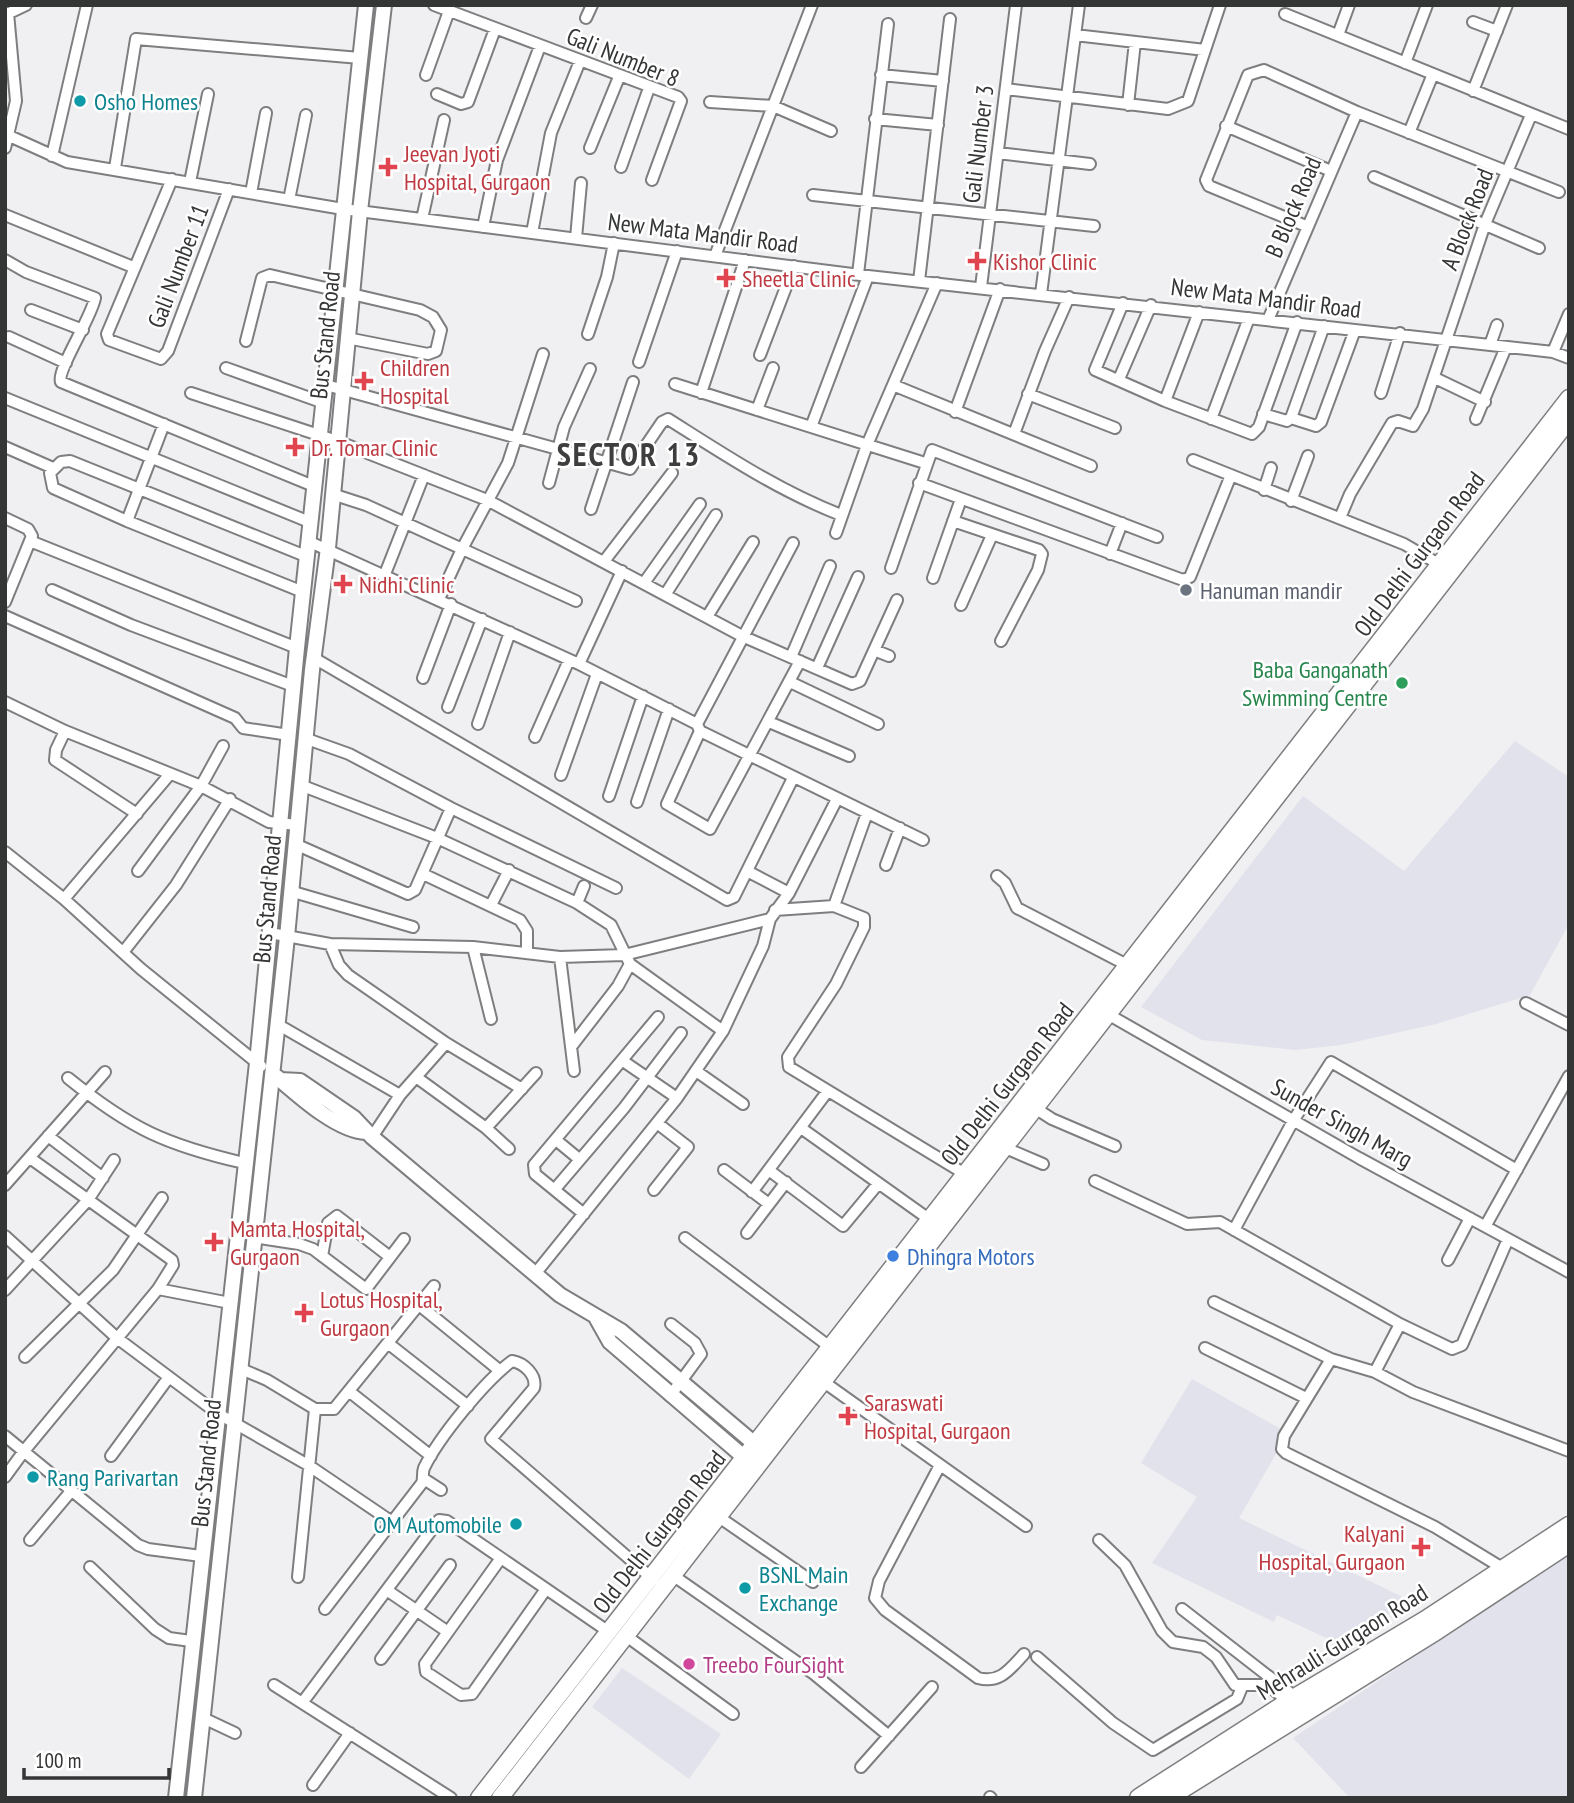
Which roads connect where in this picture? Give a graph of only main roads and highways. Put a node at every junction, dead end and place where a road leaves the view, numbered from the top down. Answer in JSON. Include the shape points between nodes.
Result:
{"nodes":[{"id":1,"x":1569,"y":398,"type":"edge"},
{"id":2,"x":1569,"y":420,"type":"edge"},
{"id":3,"x":1524,"y":465,"type":"junction"},
{"id":4,"x":1303,"y":752,"type":"junction"},
{"id":5,"x":1102,"y":1011,"type":"junction"},
{"id":6,"x":936,"y":1224,"type":"junction"},
{"id":7,"x":1569,"y":1526,"type":"edge"},
{"id":8,"x":1569,"y":1543,"type":"edge"},
{"id":9,"x":662,"y":1579,"type":"junction"},
{"id":10,"x":1298,"y":1701,"type":"junction"},
{"id":11,"x":504,"y":1789,"type":"edge"},
{"id":12,"x":479,"y":1798,"type":"edge"},
{"id":13,"x":1139,"y":1798,"type":"edge"},
{"id":14,"x":1167,"y":1798,"type":"edge"}],
"edges":[{"from":1,"to":3,"type":"main road","name":"Old Delhi Gurgaon Road"},
{"from":2,"to":3,"type":"main road","name":"Old Delhi Gurgaon Road"},
{"from":3,"to":4,"type":"main road","name":"Old Delhi Gurgaon Road"},
{"from":4,"to":5,"type":"main road","name":"Old Delhi Gurgaon Road"},
{"from":4,"to":5,"type":"main road","name":"Old Delhi Gurgaon Road","via":[[1127,965]]},
{"from":5,"to":6,"type":"main road","name":"Old Delhi Gurgaon Road","via":[[1035,1108]]},
{"from":5,"to":6,"type":"main road","name":"Old Delhi Gurgaon Road","via":[[965,1174]]},
{"from":6,"to":9,"type":"main road","name":"Old Delhi Gurgaon Road","via":[[821,1380]]},
{"from":6,"to":9,"type":"main road","name":"Old Delhi Gurgaon Road","via":[[830,1347],[745,1458]]},
{"from":7,"to":10,"type":"main road","name":"Mehrauli-Gurgaon Road"},
{"from":8,"to":10,"type":"main road","name":"Mehrauli-Gurgaon Road","via":[[1452,1620]]},
{"from":9,"to":11,"type":"main road","name":"Old Delhi Gurgaon Road"},
{"from":10,"to":13,"type":"main road","name":"Mehrauli-Gurgaon Road"},
{"from":10,"to":14,"type":"main road","name":"Mehrauli-Gurgaon Road"},
{"from":11,"to":12,"type":"main road","name":"Old Delhi Gurgaon Road"}]}
